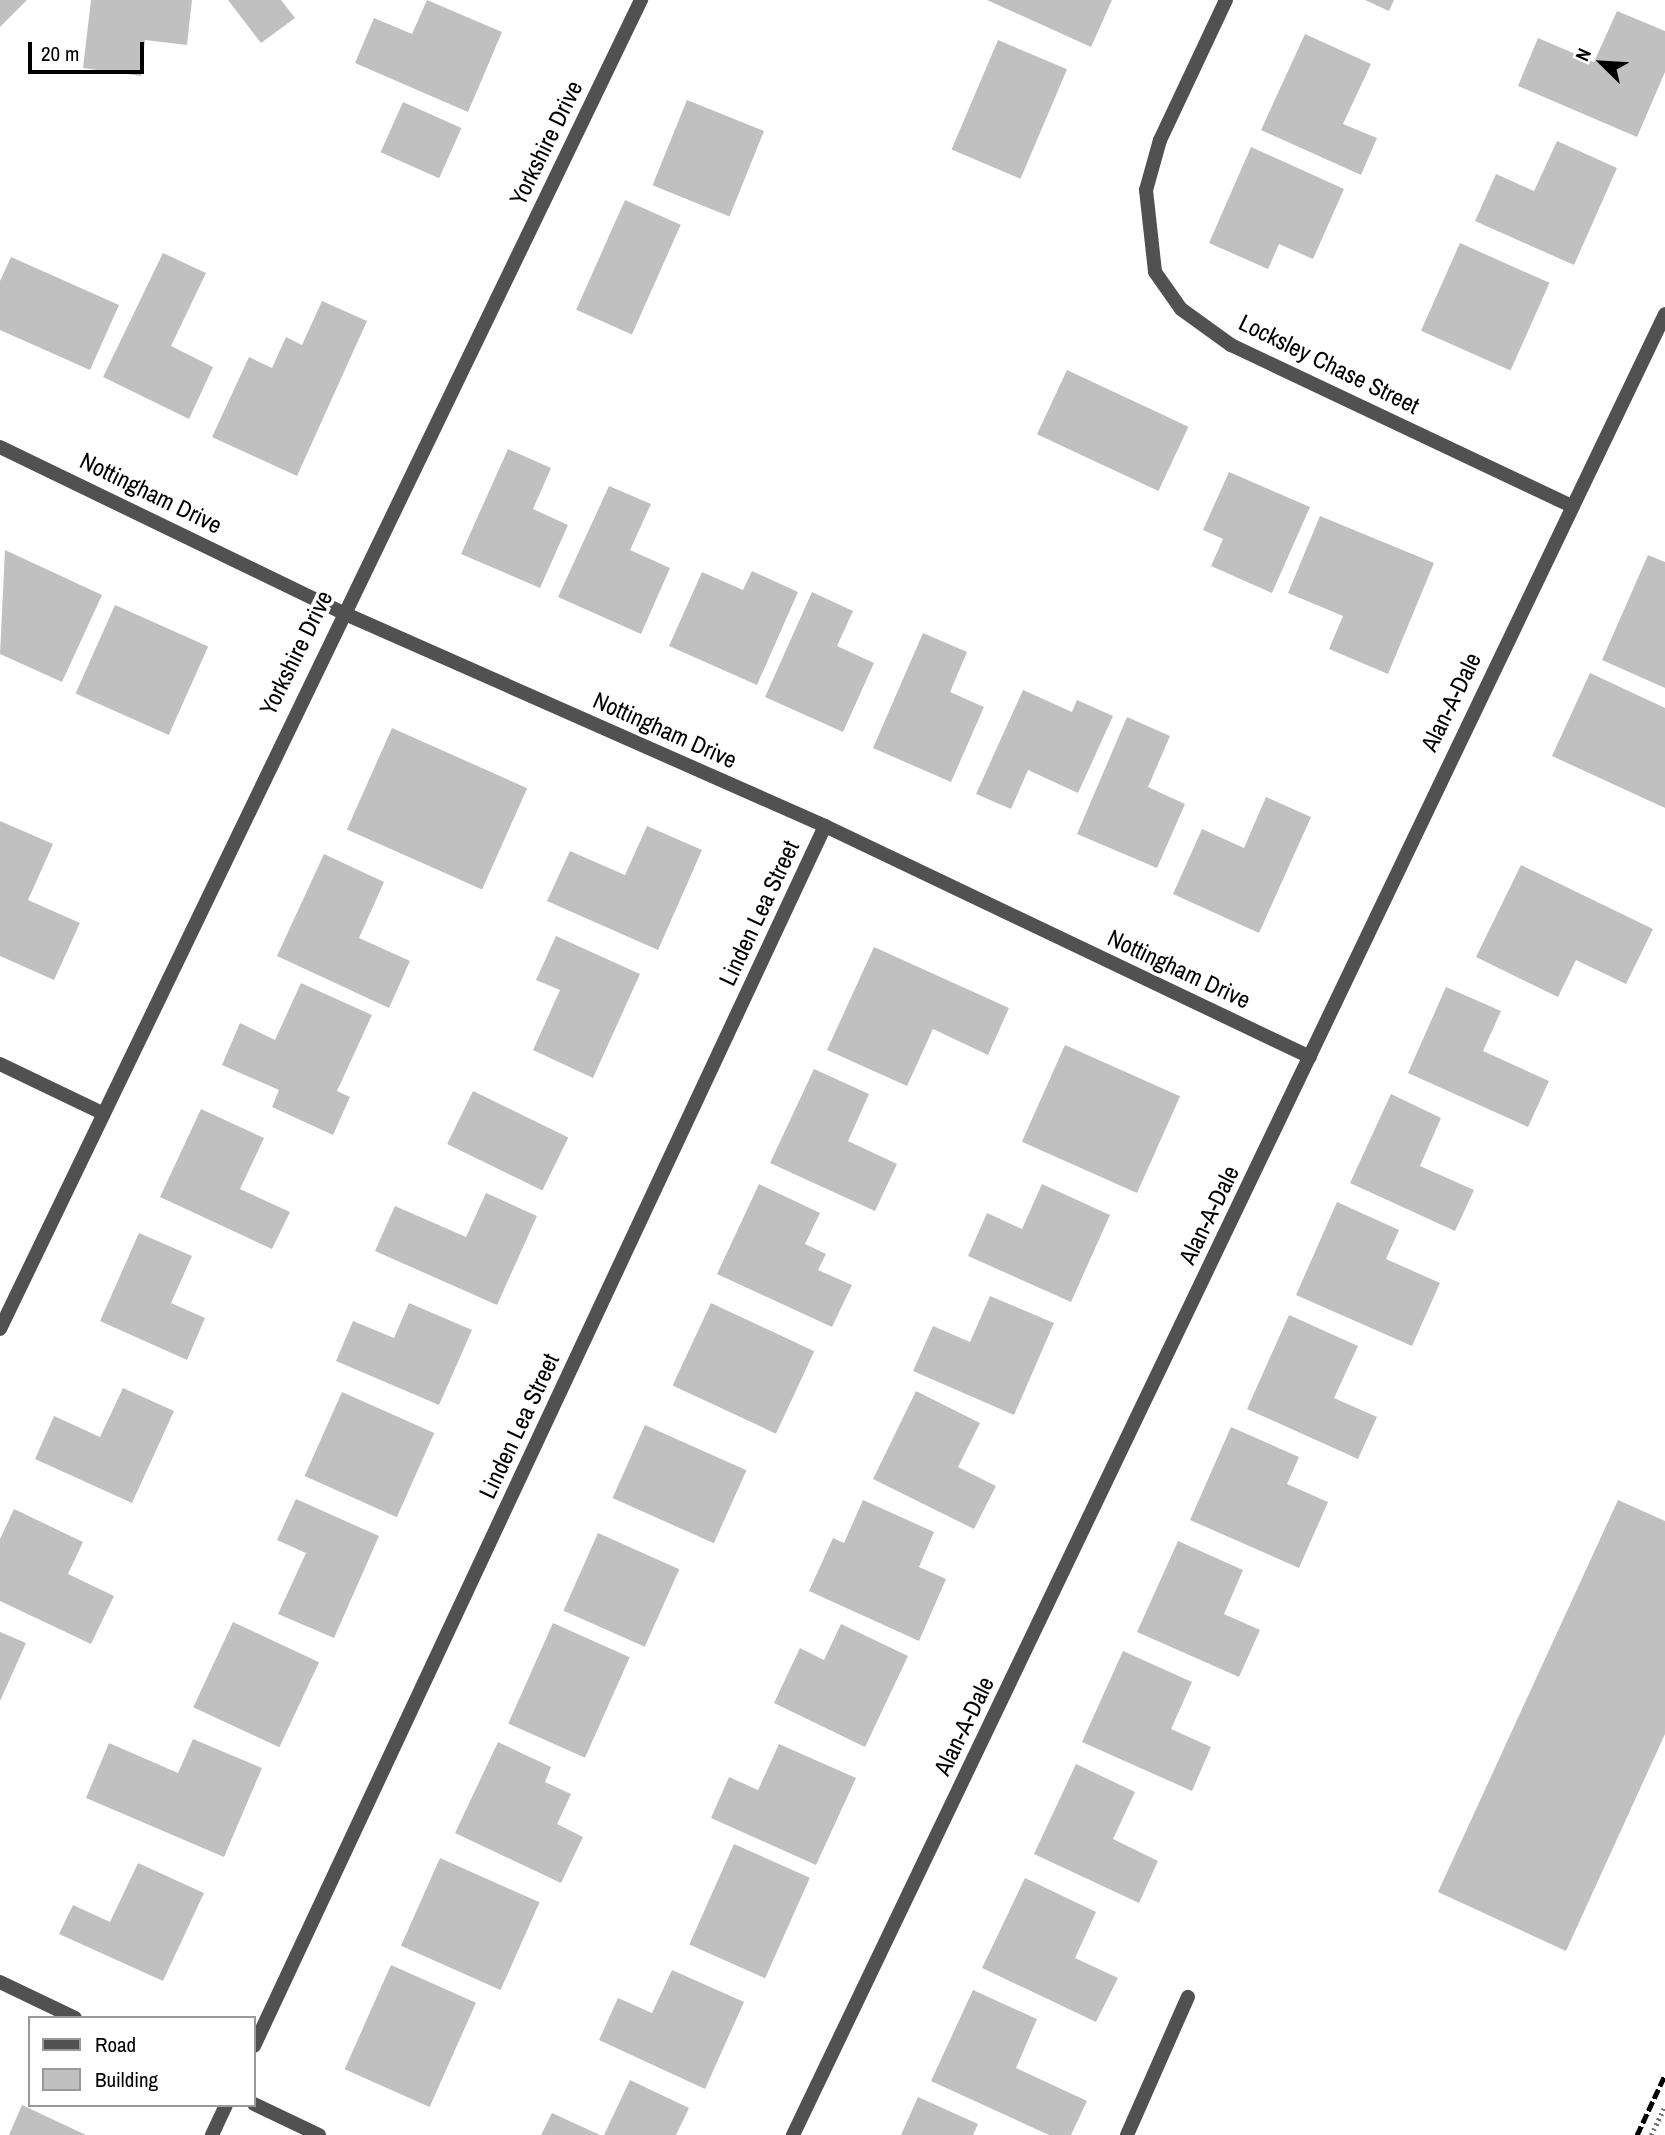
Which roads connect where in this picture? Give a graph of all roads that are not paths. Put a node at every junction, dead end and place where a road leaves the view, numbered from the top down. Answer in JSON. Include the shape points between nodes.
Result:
{"nodes":[{"id":1,"x":641,"y":0,"type":"edge"},
{"id":2,"x":1226,"y":0,"type":"edge"},
{"id":3,"x":1665,"y":314,"type":"edge"},
{"id":4,"x":0,"y":447,"type":"edge"},
{"id":5,"x":1573,"y":507,"type":"junction"},
{"id":6,"x":341,"y":612,"type":"junction"},
{"id":7,"x":825,"y":826,"type":"junction"},
{"id":8,"x":1310,"y":1057,"type":"junction"},
{"id":9,"x":0,"y":1064,"type":"edge"},
{"id":10,"x":100,"y":1112,"type":"junction"},
{"id":11,"x":0,"y":1329,"type":"edge"},
{"id":12,"x":0,"y":1982,"type":"edge"},
{"id":13,"x":1188,"y":1997,"type":"dead end"},
{"id":14,"x":71,"y":2016,"type":"edge"},
{"id":15,"x":256,"y":2042,"type":"edge"},
{"id":16,"x":256,"y":2105,"type":"edge"},
{"id":17,"x":225,"y":2107,"type":"edge"},
{"id":18,"x":212,"y":2135,"type":"edge"},
{"id":19,"x":319,"y":2135,"type":"edge"},
{"id":20,"x":793,"y":2135,"type":"edge"},
{"id":21,"x":1127,"y":2135,"type":"edge"}],
"edges":[{"from":1,"to":6,"type":"street","name":"Yorkshire Drive"},
{"from":2,"to":5,"type":"street","name":"Locksley Chase Street","via":[[1160,140],[1146,190],[1155,272],[1181,309],[1231,345]]},
{"from":3,"to":5,"type":"street","name":"Alan-A-Dale"},
{"from":4,"to":6,"type":"street","name":"Nottingham Drive"},
{"from":5,"to":8,"type":"street","name":"Alan-A-Dale"},
{"from":6,"to":7,"type":"street","name":"Nottingham Drive"},
{"from":6,"to":10,"type":"street","name":"Yorkshire Drive"},
{"from":7,"to":8,"type":"street","name":"Nottingham Drive"},
{"from":7,"to":15,"type":"street","name":"Linden Lea Street"},
{"from":8,"to":20,"type":"street","name":"Alan-A-Dale"},
{"from":9,"to":10,"type":"street"},
{"from":10,"to":11,"type":"street","name":"Yorkshire Drive"},
{"from":12,"to":14,"type":"street"},
{"from":13,"to":21,"type":"street"},
{"from":16,"to":19,"type":"street"},
{"from":17,"to":18,"type":"street"}]}
